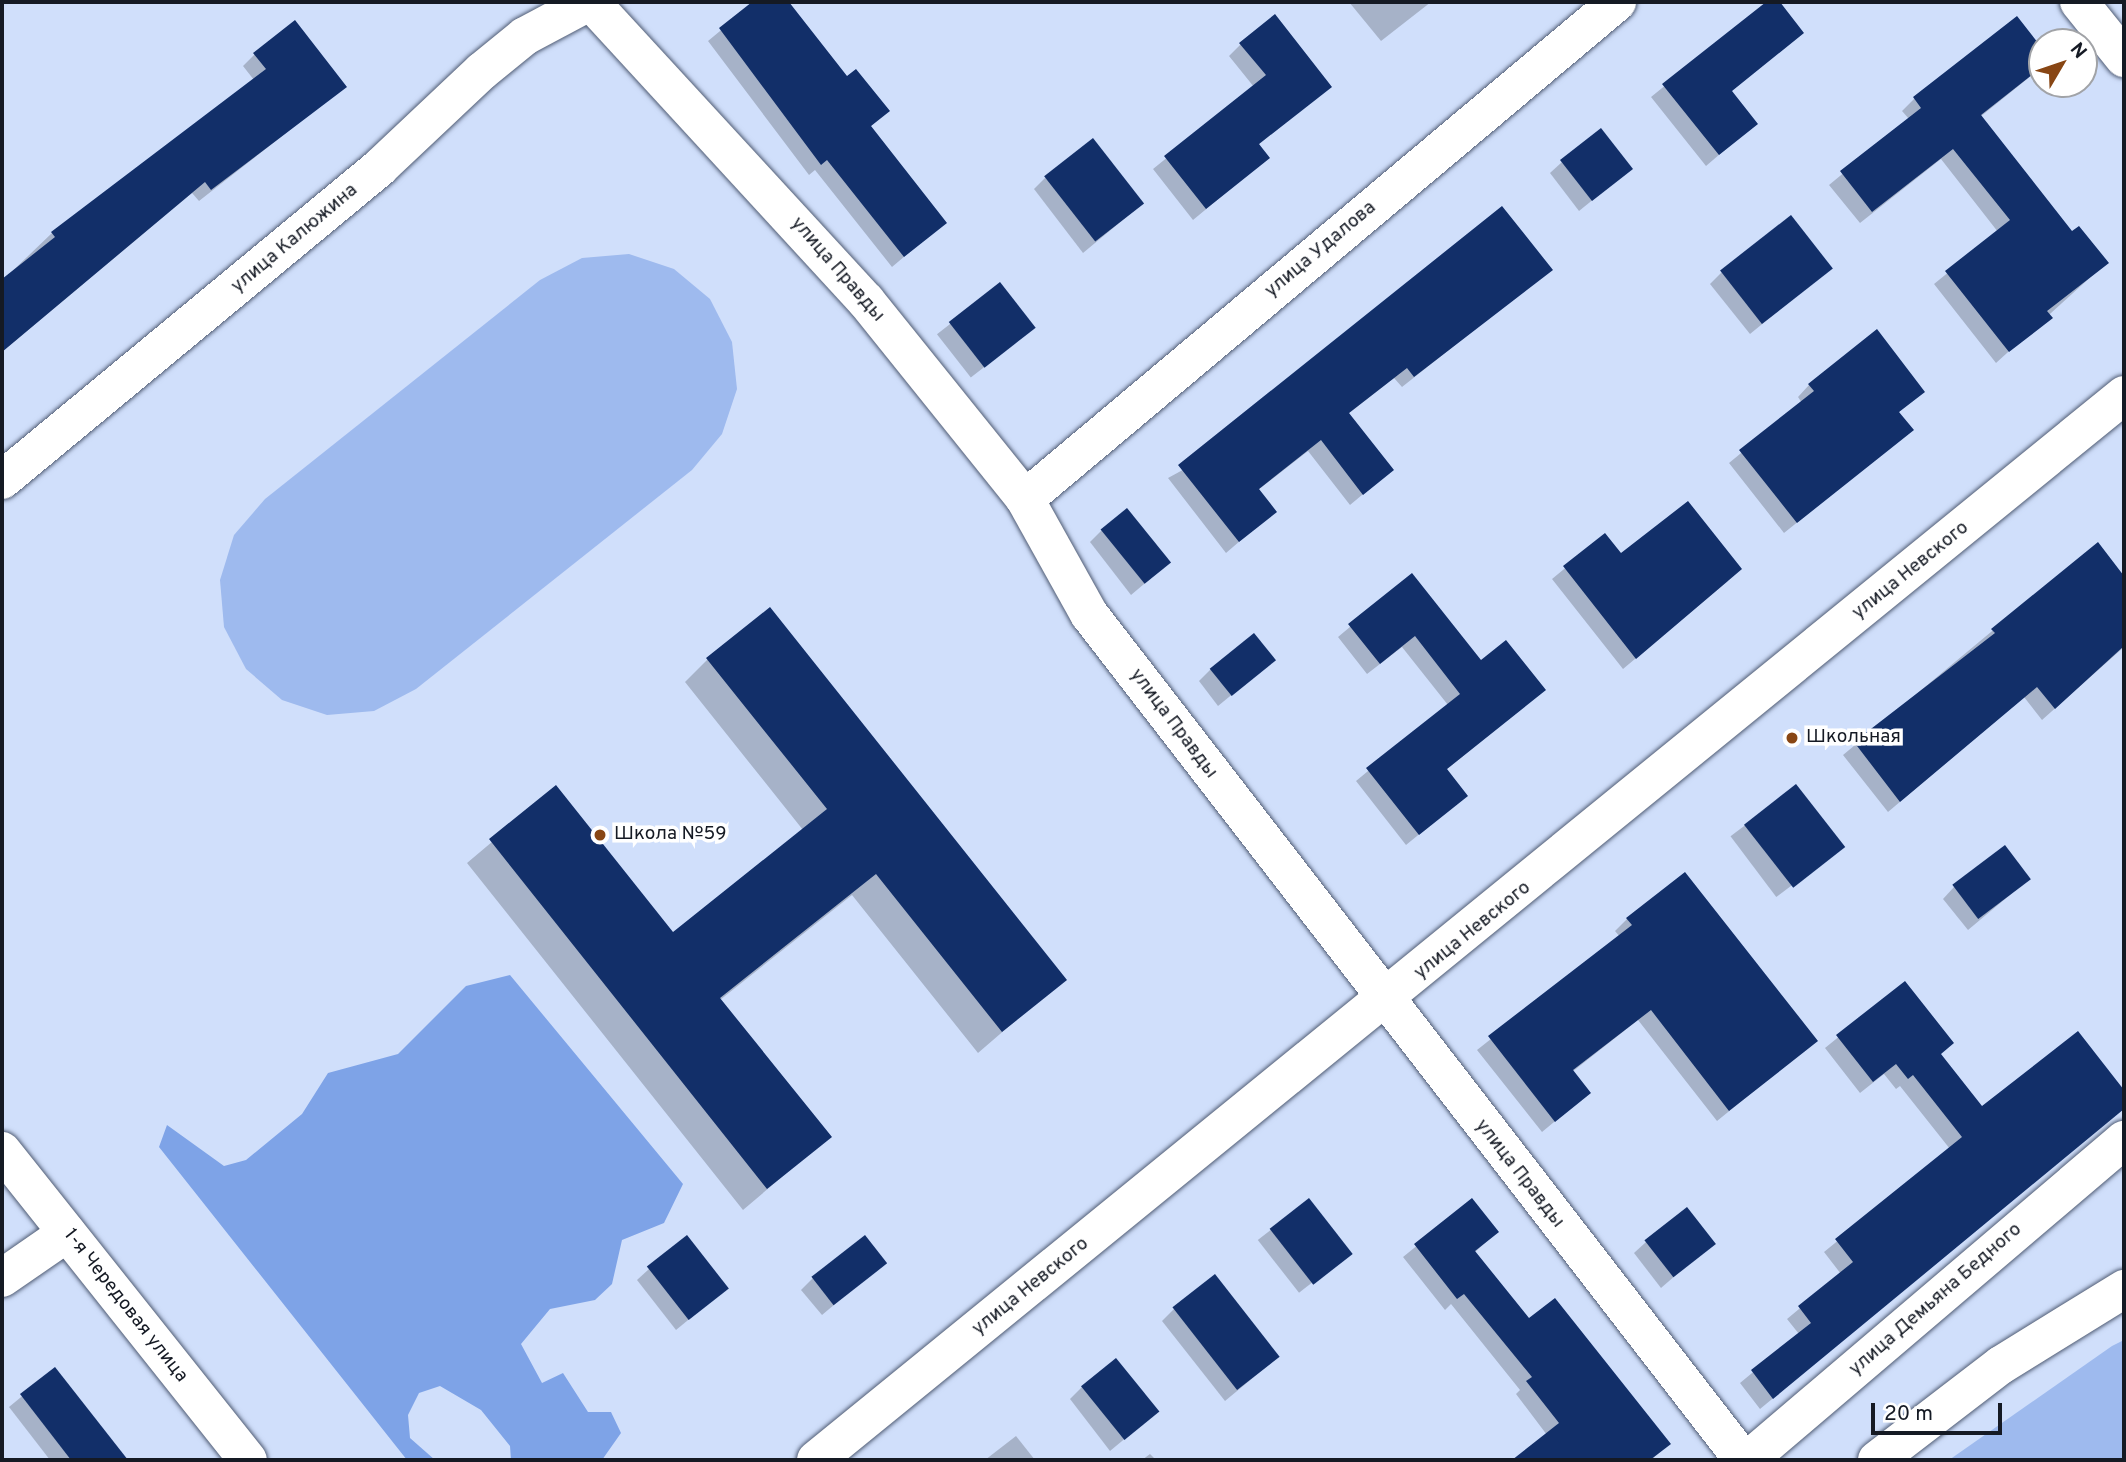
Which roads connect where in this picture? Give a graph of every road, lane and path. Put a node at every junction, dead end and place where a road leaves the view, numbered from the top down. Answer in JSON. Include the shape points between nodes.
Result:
{"nodes":[{"id":1,"x":590,"y":2,"type":"edge"},
{"id":2,"x":1617,"y":2,"type":"edge"},
{"id":3,"x":2079,"y":2,"type":"edge"},
{"id":4,"x":2124,"y":58,"type":"edge"},
{"id":5,"x":2124,"y":396,"type":"edge"},
{"id":6,"x":2,"y":480,"type":"edge"},
{"id":7,"x":1024,"y":499,"type":"junction"},
{"id":8,"x":1385,"y":1003,"type":"junction"},
{"id":9,"x":2124,"y":1140,"type":"edge"},
{"id":10,"x":2,"y":1151,"type":"edge"},
{"id":11,"x":67,"y":1233,"type":"junction"},
{"id":12,"x":2,"y":1278,"type":"edge"},
{"id":13,"x":2124,"y":1289,"type":"edge"},
{"id":14,"x":248,"y":1460,"type":"edge"},
{"id":15,"x":816,"y":1460,"type":"edge"},
{"id":16,"x":1745,"y":1460,"type":"edge"},
{"id":17,"x":1877,"y":1460,"type":"edge"}],
"edges":[{"from":1,"to":6,"type":"street","name":"улица Калюжина","via":[[525,36],[380,167]]},
{"from":1,"to":7,"type":"street","name":"улица Правды","via":[[866,301]]},
{"from":2,"to":7,"type":"street","name":"улица Удалова"},
{"from":3,"to":4,"type":"street"},
{"from":5,"to":8,"type":"street","name":"улица Невского"},
{"from":7,"to":8,"type":"street","name":"улица Правды","via":[[1089,614]]},
{"from":8,"to":15,"type":"street","name":"улица Невского"},
{"from":8,"to":16,"type":"street","name":"улица Правды"},
{"from":9,"to":16,"type":"street","name":"улица Демьяна Бедного"},
{"from":10,"to":11,"type":"street","name":"1-я Чередовая улица"},
{"from":11,"to":12,"type":"street"},
{"from":11,"to":14,"type":"street","name":"1-я Чередовая улица"},
{"from":13,"to":17,"type":"street","via":[[2001,1365]]}]}
